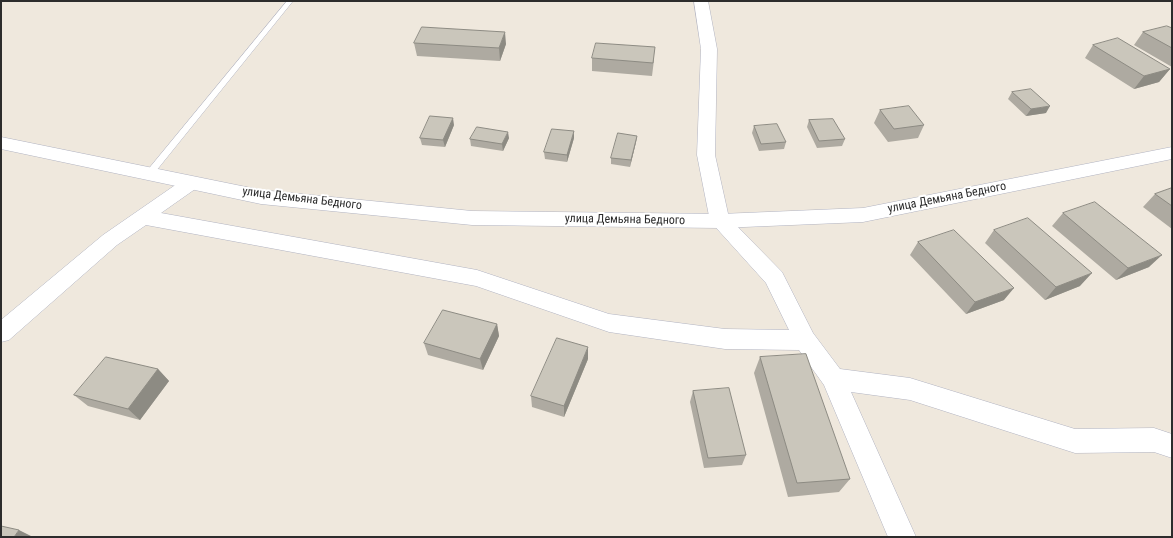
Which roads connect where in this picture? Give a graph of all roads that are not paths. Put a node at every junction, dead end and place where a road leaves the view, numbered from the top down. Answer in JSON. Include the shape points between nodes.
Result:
{"nodes":[{"id":1,"x":290,"y":1,"type":"edge"},
{"id":2,"x":701,"y":1,"type":"edge"},
{"id":3,"x":1,"y":143,"type":"edge"},
{"id":4,"x":1172,"y":153,"type":"edge"},
{"id":5,"x":149,"y":174,"type":"junction"},
{"id":6,"x":191,"y":183,"type":"junction"},
{"id":7,"x":142,"y":217,"type":"junction"},
{"id":8,"x":720,"y":221,"type":"junction"},
{"id":9,"x":1,"y":333,"type":"edge"},
{"id":10,"x":805,"y":340,"type":"junction"},
{"id":11,"x":833,"y":379,"type":"junction"},
{"id":12,"x":1172,"y":446,"type":"edge"},
{"id":13,"x":902,"y":537,"type":"edge"}],
"edges":[{"from":1,"to":5,"type":"lane"},
{"from":2,"to":8,"type":"street","via":[[709,49],[706,155]]},
{"from":3,"to":5,"type":"street","name":"улица Демьяна Бедного"},
{"from":4,"to":8,"type":"street","name":"улица Демьяна Бедного","via":[[862,215]]},
{"from":5,"to":6,"type":"street","name":"улица Демьяна Бедного"},
{"from":6,"to":7,"type":"street"},
{"from":6,"to":8,"type":"street","name":"улица Демьяна Бедного","via":[[261,197],[472,218]]},
{"from":7,"to":9,"type":"street","via":[[110,240]]},
{"from":7,"to":10,"type":"street","via":[[478,278],[609,323],[725,340]]},
{"from":8,"to":10,"type":"street","via":[[774,278]]},
{"from":10,"to":11,"type":"street"},
{"from":11,"to":12,"type":"street","via":[[910,389],[1075,441],[1154,440]]},
{"from":11,"to":13,"type":"street"}]}
